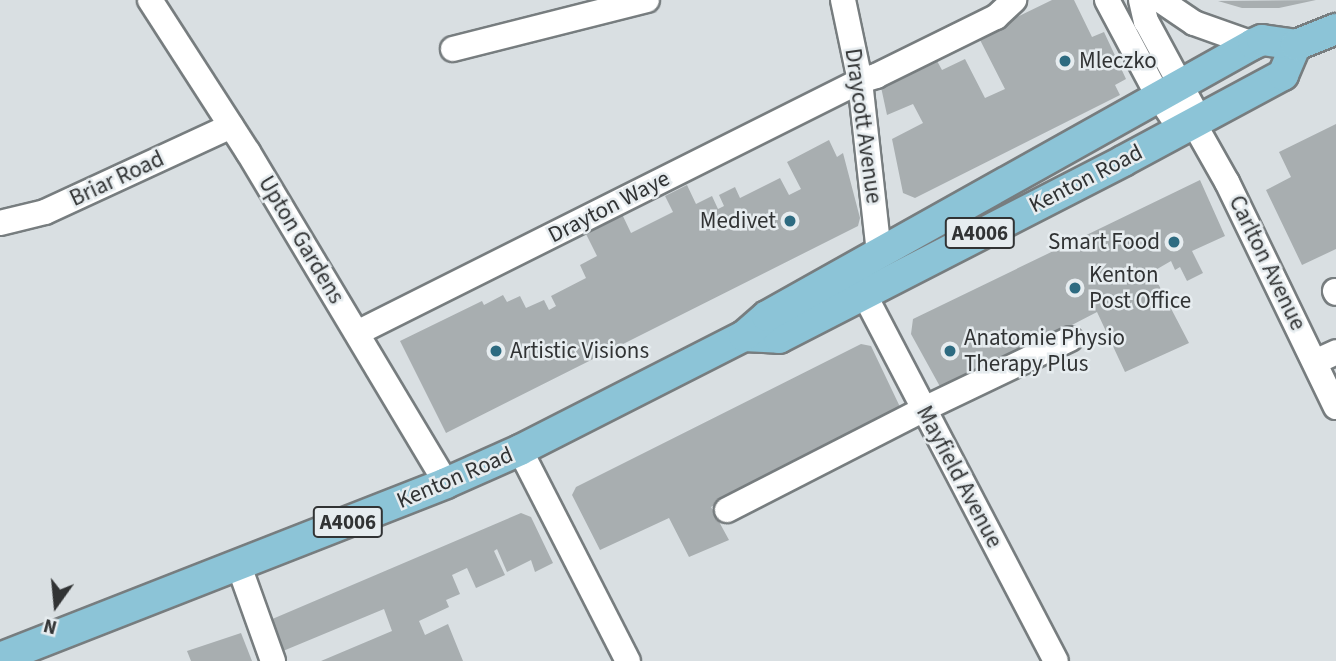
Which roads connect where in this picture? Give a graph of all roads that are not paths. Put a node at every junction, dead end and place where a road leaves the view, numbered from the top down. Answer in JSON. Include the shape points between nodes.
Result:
{"nodes":[{"id":1,"x":150,"y":0,"type":"edge"},
{"id":2,"x":647,"y":0,"type":"edge"},
{"id":3,"x":843,"y":0,"type":"edge"},
{"id":4,"x":1014,"y":0,"type":"edge"},
{"id":5,"x":1107,"y":0,"type":"edge"},
{"id":6,"x":1142,"y":0,"type":"edge"},
{"id":7,"x":1160,"y":0,"type":"edge"},
{"id":8,"x":1336,"y":29,"type":"edge"},
{"id":9,"x":1253,"y":44,"type":"junction"},
{"id":10,"x":1296,"y":45,"type":"junction"},
{"id":11,"x":453,"y":49,"type":"dead end"},
{"id":12,"x":860,"y":81,"type":"junction"},
{"id":13,"x":1169,"y":89,"type":"junction"},
{"id":14,"x":1191,"y":123,"type":"junction"},
{"id":15,"x":231,"y":126,"type":"junction"},
{"id":16,"x":0,"y":223,"type":"edge"},
{"id":17,"x":879,"y":254,"type":"junction"},
{"id":18,"x":863,"y":292,"type":"junction"},
{"id":19,"x":357,"y":333,"type":"junction"},
{"id":20,"x":744,"y":337,"type":"junction"},
{"id":21,"x":1070,"y":339,"type":"dead end"},
{"id":22,"x":1325,"y":357,"type":"edge"},
{"id":23,"x":1336,"y":407,"type":"edge"},
{"id":24,"x":924,"y":409,"type":"junction"},
{"id":25,"x":520,"y":450,"type":"junction"},
{"id":26,"x":446,"y":483,"type":"junction"},
{"id":27,"x":727,"y":510,"type":"dead end"},
{"id":28,"x":239,"y":566,"type":"junction"},
{"id":29,"x":0,"y":658,"type":"edge"},
{"id":30,"x":273,"y":661,"type":"edge"},
{"id":31,"x":628,"y":661,"type":"edge"},
{"id":32,"x":1056,"y":661,"type":"edge"}],
"edges":[{"from":1,"to":15,"type":"street","name":"Upton Gardens"},
{"from":2,"to":11,"type":"street"},
{"from":3,"to":12,"type":"street","name":"Draycott Avenue"},
{"from":4,"to":12,"type":"street","name":"Drayton Waye","via":[[996,17]]},
{"from":5,"to":13,"type":"street"},
{"from":6,"to":13,"type":"street"},
{"from":7,"to":9,"type":"street","via":[[1194,23]]},
{"from":8,"to":10,"type":"main road","name":"Kenton Road","number":"A4006"},
{"from":9,"to":10,"type":"main road","name":"Kenton Road","number":"A4006","via":[[1262,40]]},
{"from":9,"to":13,"type":"main road","name":"Kenton Road","number":"A4006"},
{"from":10,"to":14,"type":"main road","name":"Kenton Road","number":"A4006","via":[[1283,75]]},
{"from":12,"to":17,"type":"street","name":"Draycott Avenue"},
{"from":12,"to":19,"type":"street","name":"Drayton Waye"},
{"from":13,"to":14,"type":"street","name":"Carlton Avenue"},
{"from":13,"to":17,"type":"main road","name":"Kenton Road","number":"A4006"},
{"from":14,"to":18,"type":"main road","name":"Kenton Road","number":"A4006"},
{"from":14,"to":22,"type":"street","name":"Carlton Avenue"},
{"from":15,"to":16,"type":"street","name":"Briar Road","via":[[45,212]]},
{"from":15,"to":19,"type":"street","name":"Upton Gardens"},
{"from":17,"to":20,"type":"main road","name":"Kenton Road","number":"A4006","via":[[767,316]]},
{"from":18,"to":20,"type":"main road","name":"Kenton Road","number":"A4006","via":[[779,338]]},
{"from":18,"to":24,"type":"street","name":"Mayfield Avenue"},
{"from":19,"to":26,"type":"street","name":"Upton Gardens"},
{"from":20,"to":25,"type":"main road","name":"Kenton Road","number":"A4006"},
{"from":21,"to":24,"type":"street"},
{"from":22,"to":23,"type":"street","name":"Carlton Avenue"},
{"from":24,"to":27,"type":"street"},
{"from":24,"to":32,"type":"street","name":"Mayfield Avenue"},
{"from":25,"to":26,"type":"main road","name":"Kenton Road","number":"A4006"},
{"from":25,"to":31,"type":"street"},
{"from":26,"to":28,"type":"main road","name":"Kenton Road","number":"A4006"},
{"from":28,"to":29,"type":"main road","name":"Kenton Road","number":"A4006"},
{"from":28,"to":30,"type":"street"}]}
